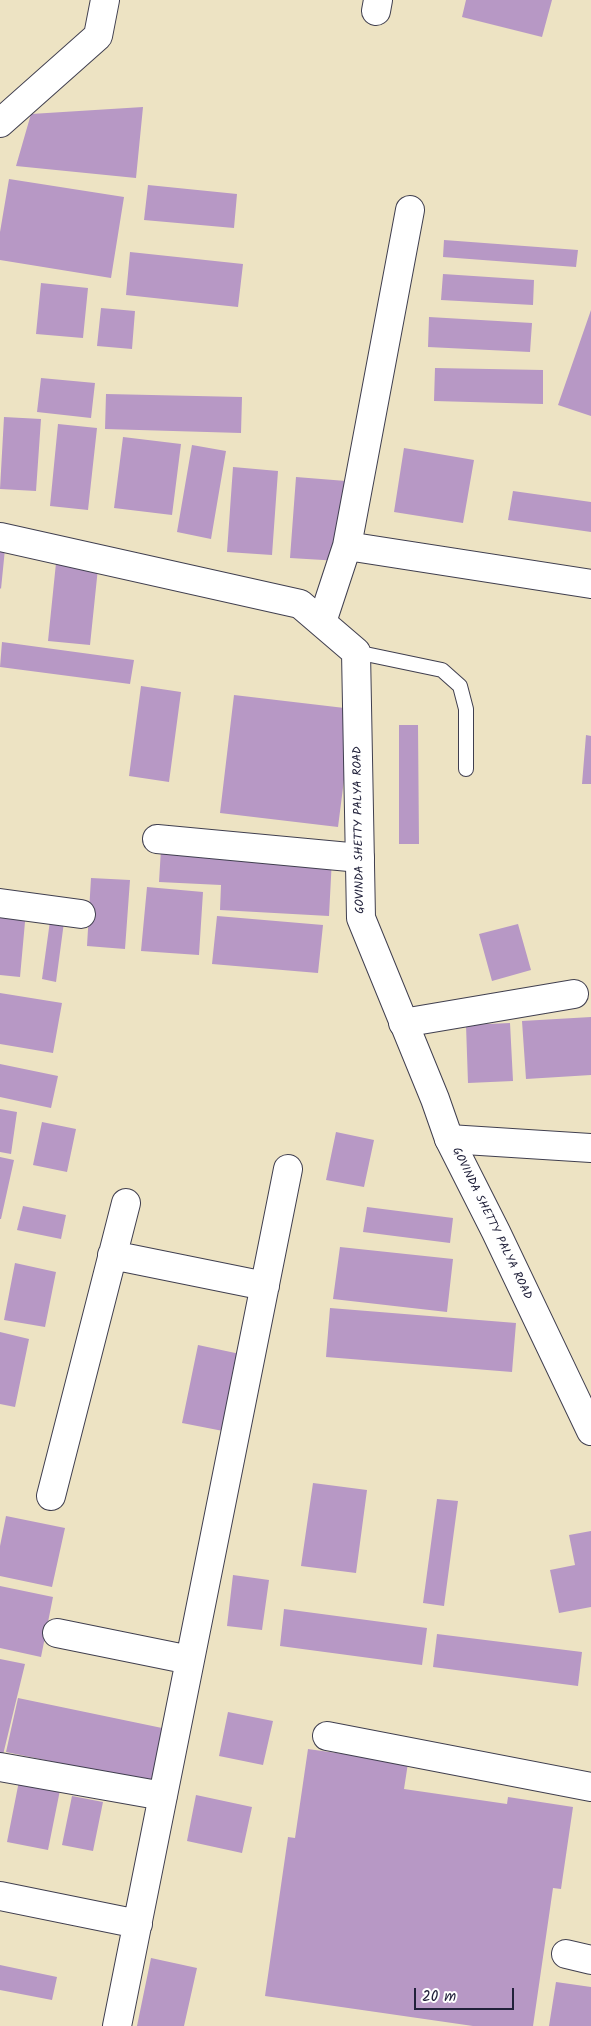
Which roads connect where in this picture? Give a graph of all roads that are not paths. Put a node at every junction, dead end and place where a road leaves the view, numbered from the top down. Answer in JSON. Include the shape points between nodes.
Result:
{"nodes":[{"id":1,"x":106,"y":0,"type":"edge"},
{"id":2,"x":0,"y":122,"type":"edge"},
{"id":3,"x":410,"y":210,"type":"dead end"},
{"id":4,"x":0,"y":537,"type":"edge"},
{"id":5,"x":347,"y":546,"type":"junction"},
{"id":6,"x":591,"y":584,"type":"edge"},
{"id":7,"x":322,"y":622,"type":"junction"},
{"id":8,"x":356,"y":652,"type":"junction"},
{"id":9,"x":466,"y":769,"type":"dead end"},
{"id":10,"x":157,"y":839,"type":"dead end"},
{"id":11,"x":360,"y":858,"type":"junction"},
{"id":12,"x":0,"y":903,"type":"edge"},
{"id":13,"x":81,"y":914,"type":"dead end"},
{"id":14,"x":574,"y":994,"type":"dead end"},
{"id":15,"x":403,"y":1023,"type":"junction"},
{"id":16,"x":449,"y":1139,"type":"junction"},
{"id":17,"x":591,"y":1148,"type":"edge"},
{"id":18,"x":288,"y":1169,"type":"dead end"},
{"id":19,"x":126,"y":1203,"type":"dead end"},
{"id":20,"x":112,"y":1255,"type":"junction"},
{"id":21,"x":265,"y":1286,"type":"junction"},
{"id":22,"x":582,"y":1395,"type":"edge"},
{"id":23,"x":591,"y":1431,"type":"edge"},
{"id":24,"x":51,"y":1496,"type":"dead end"},
{"id":25,"x":57,"y":1633,"type":"dead end"},
{"id":26,"x":190,"y":1660,"type":"junction"},
{"id":27,"x":327,"y":1736,"type":"dead end"},
{"id":28,"x":0,"y":1767,"type":"edge"},
{"id":29,"x":591,"y":1787,"type":"edge"},
{"id":30,"x":163,"y":1796,"type":"junction"},
{"id":31,"x":0,"y":1896,"type":"edge"},
{"id":32,"x":138,"y":1924,"type":"junction"},
{"id":33,"x":117,"y":2026,"type":"edge"}],
"edges":[{"from":1,"to":2,"type":"street","via":[[98,36]]},
{"from":3,"to":5,"type":"street"},
{"from":4,"to":7,"type":"street","via":[[300,604]]},
{"from":5,"to":6,"type":"street"},
{"from":5,"to":7,"type":"street"},
{"from":7,"to":8,"type":"street"},
{"from":8,"to":9,"type":"lane","via":[[442,670],[460,686],[466,709]]},
{"from":8,"to":11,"type":"street","name":"GOVINDA SHETTY PALYA ROAD"},
{"from":10,"to":11,"type":"street"},
{"from":11,"to":15,"type":"street","name":"GOVINDA SHETTY PALYA ROAD","via":[[361,918]]},
{"from":12,"to":13,"type":"street"},
{"from":14,"to":15,"type":"street"},
{"from":15,"to":16,"type":"street","name":"GOVINDA SHETTY PALYA ROAD"},
{"from":16,"to":17,"type":"street"},
{"from":16,"to":22,"type":"street","name":"GOVINDA SHETTY PALYA ROAD"},
{"from":18,"to":21,"type":"street"},
{"from":19,"to":20,"type":"street"},
{"from":20,"to":21,"type":"street"},
{"from":20,"to":24,"type":"street"},
{"from":21,"to":26,"type":"street"},
{"from":22,"to":23,"type":"street","name":"GOVINDA SHETTY PALYA ROAD"},
{"from":25,"to":26,"type":"street"},
{"from":26,"to":30,"type":"street"},
{"from":27,"to":29,"type":"street"},
{"from":28,"to":30,"type":"street"},
{"from":30,"to":32,"type":"street"},
{"from":31,"to":32,"type":"street"},
{"from":32,"to":33,"type":"street"}]}
